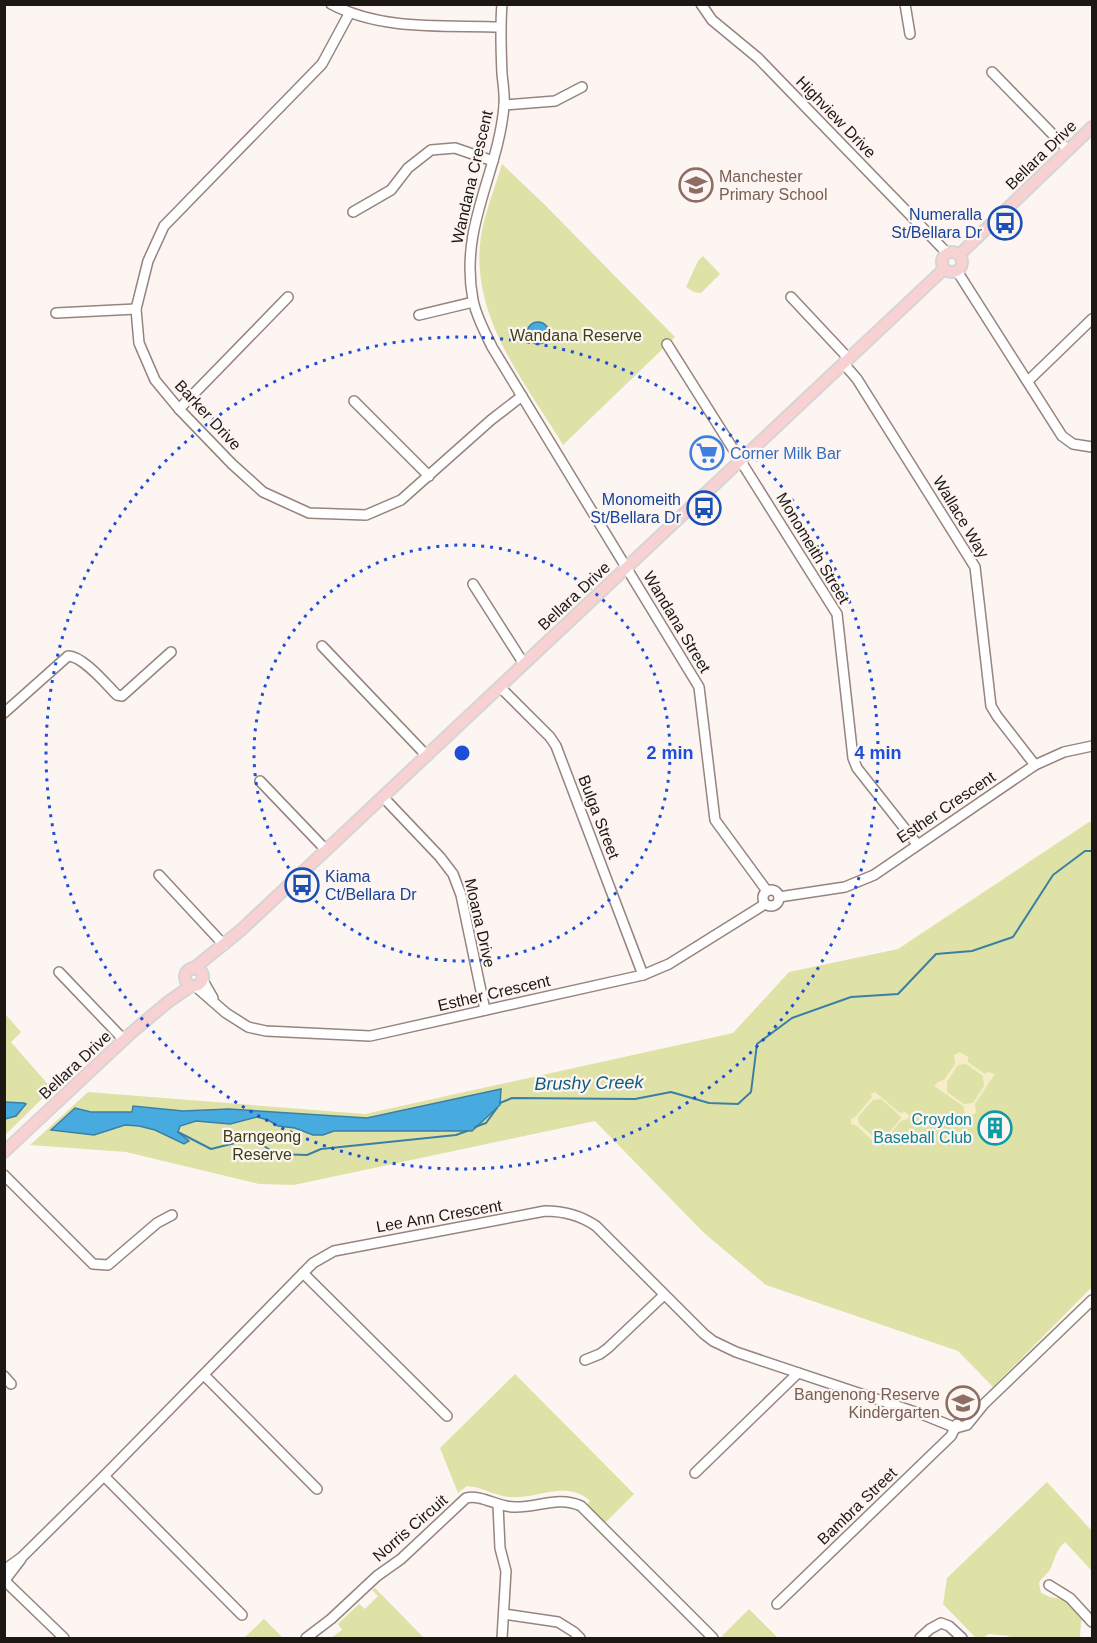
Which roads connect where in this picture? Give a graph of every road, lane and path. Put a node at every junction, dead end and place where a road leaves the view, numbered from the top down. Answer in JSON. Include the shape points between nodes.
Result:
{"nodes":[{"id":1,"x":332,"y":4,"type":"edge"},
{"id":2,"x":502,"y":4,"type":"edge"},
{"id":3,"x":701,"y":4,"type":"edge"},
{"id":4,"x":905,"y":4,"type":"edge"},
{"id":5,"x":350,"y":14,"type":"junction"},
{"id":6,"x":500,"y":27,"type":"junction"},
{"id":7,"x":910,"y":34,"type":"dead end"},
{"id":8,"x":992,"y":72,"type":"dead end"},
{"id":9,"x":582,"y":87,"type":"dead end"},
{"id":10,"x":504,"y":105,"type":"junction"},
{"id":11,"x":1092,"y":127,"type":"edge"},
{"id":12,"x":1068,"y":150,"type":"junction"},
{"id":13,"x":493,"y":161,"type":"junction"},
{"id":14,"x":353,"y":212,"type":"dead end"},
{"id":15,"x":947,"y":253,"type":"junction"},
{"id":16,"x":959,"y":255,"type":"junction"},
{"id":17,"x":944,"y":269,"type":"junction"},
{"id":18,"x":957,"y":271,"type":"junction"},
{"id":19,"x":288,"y":297,"type":"dead end"},
{"id":20,"x":791,"y":297,"type":"dead end"},
{"id":21,"x":473,"y":302,"type":"junction"},
{"id":22,"x":136,"y":309,"type":"junction"},
{"id":23,"x":56,"y":313,"type":"dead end"},
{"id":24,"x":419,"y":315,"type":"dead end"},
{"id":25,"x":1092,"y":319,"type":"edge"},
{"id":26,"x":667,"y":344,"type":"dead end"},
{"id":27,"x":846,"y":361,"type":"junction"},
{"id":28,"x":1028,"y":381,"type":"junction"},
{"id":29,"x":522,"y":396,"type":"junction"},
{"id":30,"x":354,"y":401,"type":"dead end"},
{"id":31,"x":179,"y":409,"type":"junction"},
{"id":32,"x":1092,"y":447,"type":"edge"},
{"id":33,"x":742,"y":460,"type":"junction"},
{"id":34,"x":429,"y":476,"type":"junction"},
{"id":35,"x":626,"y":568,"type":"junction"},
{"id":36,"x":473,"y":584,"type":"dead end"},
{"id":37,"x":322,"y":646,"type":"dead end"},
{"id":38,"x":171,"y":652,"type":"dead end"},
{"id":39,"x":524,"y":664,"type":"junction"},
{"id":40,"x":500,"y":687,"type":"junction"},
{"id":41,"x":4,"y":712,"type":"edge"},
{"id":42,"x":1092,"y":746,"type":"edge"},
{"id":43,"x":427,"y":756,"type":"junction"},
{"id":44,"x":1035,"y":765,"type":"junction"},
{"id":45,"x":260,"y":781,"type":"dead end"},
{"id":46,"x":383,"y":797,"type":"junction"},
{"id":47,"x":917,"y":844,"type":"junction"},
{"id":48,"x":326,"y":850,"type":"junction"},
{"id":49,"x":159,"y":875,"type":"dead end"},
{"id":50,"x":767,"y":891,"type":"junction"},
{"id":51,"x":779,"y":897,"type":"junction"},
{"id":52,"x":765,"y":904,"type":"junction"},
{"id":53,"x":224,"y":945,"type":"junction"},
{"id":54,"x":59,"y":972,"type":"dead end"},
{"id":55,"x":643,"y":975,"type":"junction"},
{"id":56,"x":195,"y":979,"type":"junction"},
{"id":57,"x":484,"y":1010,"type":"junction"},
{"id":58,"x":123,"y":1040,"type":"junction"},
{"id":59,"x":4,"y":1152,"type":"edge"},
{"id":60,"x":4,"y":1175,"type":"edge"},
{"id":61,"x":172,"y":1215,"type":"dead end"},
{"id":62,"x":303,"y":1273,"type":"junction"},
{"id":63,"x":664,"y":1295,"type":"junction"},
{"id":64,"x":1092,"y":1300,"type":"edge"},
{"id":65,"x":585,"y":1360,"type":"dead end"},
{"id":66,"x":798,"y":1373,"type":"junction"},
{"id":67,"x":204,"y":1375,"type":"junction"},
{"id":68,"x":447,"y":1416,"type":"dead end"},
{"id":69,"x":957,"y":1425,"type":"junction"},
{"id":70,"x":695,"y":1473,"type":"dead end"},
{"id":71,"x":104,"y":1476,"type":"junction"},
{"id":72,"x":317,"y":1489,"type":"dead end"},
{"id":73,"x":500,"y":1506,"type":"junction"},
{"id":74,"x":22,"y":1557,"type":"junction"},
{"id":75,"x":4,"y":1570,"type":"edge"},
{"id":76,"x":5,"y":1580,"type":"edge"},
{"id":77,"x":1049,"y":1585,"type":"dead end"},
{"id":78,"x":777,"y":1604,"type":"dead end"},
{"id":79,"x":242,"y":1615,"type":"dead end"},
{"id":80,"x":503,"y":1618,"type":"junction"},
{"id":81,"x":1092,"y":1622,"type":"edge"},
{"id":82,"x":64,"y":1638,"type":"edge"},
{"id":83,"x":308,"y":1638,"type":"edge"},
{"id":84,"x":502,"y":1638,"type":"edge"},
{"id":85,"x":580,"y":1638,"type":"edge"},
{"id":86,"x":713,"y":1638,"type":"edge"},
{"id":87,"x":920,"y":1638,"type":"edge"},
{"id":88,"x":962,"y":1638,"type":"edge"}],
"edges":[{"from":1,"to":5,"type":"street"},
{"from":2,"to":6,"type":"street","name":"Wandana Crescent"},
{"from":3,"to":15,"type":"street","name":"Highview Drive","via":[[712,20],[758,58]]},
{"from":4,"to":7,"type":"street"},
{"from":5,"to":6,"type":"street","via":[[394,23]]},
{"from":5,"to":22,"type":"street","name":"Barker Drive","via":[[322,64],[164,226],[148,261]]},
{"from":6,"to":10,"type":"street","name":"Wandana Crescent"},
{"from":8,"to":12,"type":"street"},
{"from":9,"to":10,"type":"street","via":[[555,100]]},
{"from":10,"to":13,"type":"street","name":"Wandana Crescent"},
{"from":11,"to":12,"type":"main road","name":"Bellara Drive"},
{"from":12,"to":16,"type":"main road","name":"Bellara Drive"},
{"from":13,"to":14,"type":"street","via":[[455,148],[431,150],[408,168],[391,190]]},
{"from":13,"to":21,"type":"street","name":"Wandana Crescent","via":[[471,238]]},
{"from":15,"to":16,"type":"main road"},
{"from":15,"to":17,"type":"main road","via":[[942,260]]},
{"from":16,"to":18,"type":"main road","via":[[962,264]]},
{"from":17,"to":18,"type":"main road"},
{"from":17,"to":27,"type":"main road","name":"Bellara Drive"},
{"from":18,"to":28,"type":"street"},
{"from":19,"to":31,"type":"street"},
{"from":20,"to":27,"type":"street","name":"Wallace Way"},
{"from":21,"to":24,"type":"street"},
{"from":21,"to":29,"type":"street","name":"Wandana Crescent","via":[[492,347]]},
{"from":22,"to":23,"type":"street"},
{"from":22,"to":31,"type":"street","name":"Barker Drive","via":[[140,343],[155,380]]},
{"from":25,"to":28,"type":"street"},
{"from":26,"to":33,"type":"street","name":"Monomeith Street"},
{"from":27,"to":33,"type":"main road","name":"Bellara Drive"},
{"from":27,"to":44,"type":"street","name":"Wallace Way","via":[[975,567],[991,706]]},
{"from":28,"to":32,"type":"street","via":[[1062,436],[1073,444]]},
{"from":29,"to":34,"type":"street","name":"Barker Drive"},
{"from":29,"to":35,"type":"street","name":"Wandana Crescent"},
{"from":30,"to":34,"type":"street"},
{"from":31,"to":34,"type":"street","name":"Barker Drive","via":[[263,492],[309,513],[366,514],[401,501]]},
{"from":33,"to":35,"type":"main road","name":"Bellara Drive"},
{"from":33,"to":47,"type":"street","name":"Monomeith Street","via":[[837,614],[857,768]]},
{"from":35,"to":39,"type":"main road","name":"Bellara Drive"},
{"from":35,"to":50,"type":"street","name":"Wandana Street","via":[[699,687],[715,820]]},
{"from":36,"to":39,"type":"street"},
{"from":37,"to":43,"type":"street"},
{"from":38,"to":41,"type":"street","via":[[122,696],[83,662],[68,656]]},
{"from":39,"to":40,"type":"main road","name":"Bellara Drive"},
{"from":40,"to":43,"type":"main road","name":"Bellara Drive"},
{"from":40,"to":55,"type":"street","name":"Bulga Street","via":[[556,746]]},
{"from":42,"to":44,"type":"street","name":"Esther Crescent","via":[[1064,752]]},
{"from":43,"to":46,"type":"main road","name":"Bellara Drive"},
{"from":44,"to":47,"type":"street","name":"Esther Crescent"},
{"from":45,"to":48,"type":"street"},
{"from":46,"to":48,"type":"main road","name":"Bellara Drive"},
{"from":46,"to":57,"type":"street","name":"Moana Drive","via":[[453,874]]},
{"from":47,"to":51,"type":"street","name":"Esther Crescent","via":[[874,875],[845,887]]},
{"from":48,"to":53,"type":"main road","name":"Bellara Drive"},
{"from":49,"to":53,"type":"street"},
{"from":50,"to":51,"type":"street","via":[[775,891]]},
{"from":50,"to":52,"type":"street","via":[[763,897]]},
{"from":51,"to":52,"type":"street","via":[[775,905]]},
{"from":52,"to":55,"type":"street","name":"Esther Crescent","via":[[669,964]]},
{"from":53,"to":56,"type":"main road","name":"Bellara Drive"},
{"from":54,"to":58,"type":"street"},
{"from":55,"to":57,"type":"street","name":"Esther Crescent"},
{"from":56,"to":57,"type":"street","name":"Esther Crescent","via":[[217,1005],[239,1022],[257,1029],[370,1035]]},
{"from":56,"to":58,"type":"main road","name":"Bellara Drive"},
{"from":58,"to":59,"type":"main road","name":"Bellara Drive"},
{"from":60,"to":61,"type":"street","via":[[93,1264],[108,1265]]},
{"from":62,"to":63,"type":"street","name":"Lee Ann Crescent","via":[[334,1251],[555,1211],[579,1216],[596,1226]]},
{"from":62,"to":67,"type":"street","name":"Lee Ann Crescent"},
{"from":62,"to":68,"type":"street"},
{"from":63,"to":65,"type":"street","via":[[608,1348]]},
{"from":63,"to":66,"type":"street","name":"Lee Ann Crescent","via":[[713,1341]]},
{"from":64,"to":69,"type":"street","name":"Bambra Street","via":[[967,1425]]},
{"from":66,"to":69,"type":"street","name":"Lee Ann Crescent"},
{"from":66,"to":70,"type":"street"},
{"from":67,"to":71,"type":"street","name":"Lee Ann Crescent"},
{"from":67,"to":72,"type":"street"},
{"from":69,"to":78,"type":"street","name":"Bambra Street","via":[[951,1437]]},
{"from":71,"to":74,"type":"street","name":"Lee Ann Crescent"},
{"from":71,"to":79,"type":"street"},
{"from":73,"to":80,"type":"street","via":[[500,1548],[506,1571]]},
{"from":73,"to":83,"type":"street","name":"Norris Circuit","via":[[477,1497],[466,1498]]},
{"from":73,"to":86,"type":"street","name":"Norris Circuit","via":[[566,1501],[581,1506]]},
{"from":74,"to":75,"type":"street","name":"Lee Ann Crescent"},
{"from":74,"to":76,"type":"street","name":"Lee Ann Crescent"},
{"from":76,"to":82,"type":"street"},
{"from":77,"to":81,"type":"street","via":[[1070,1598]]},
{"from":80,"to":84,"type":"street"},
{"from":80,"to":85,"type":"street","via":[[558,1622]]},
{"from":87,"to":88,"type":"street","via":[[941,1623]]}]}
